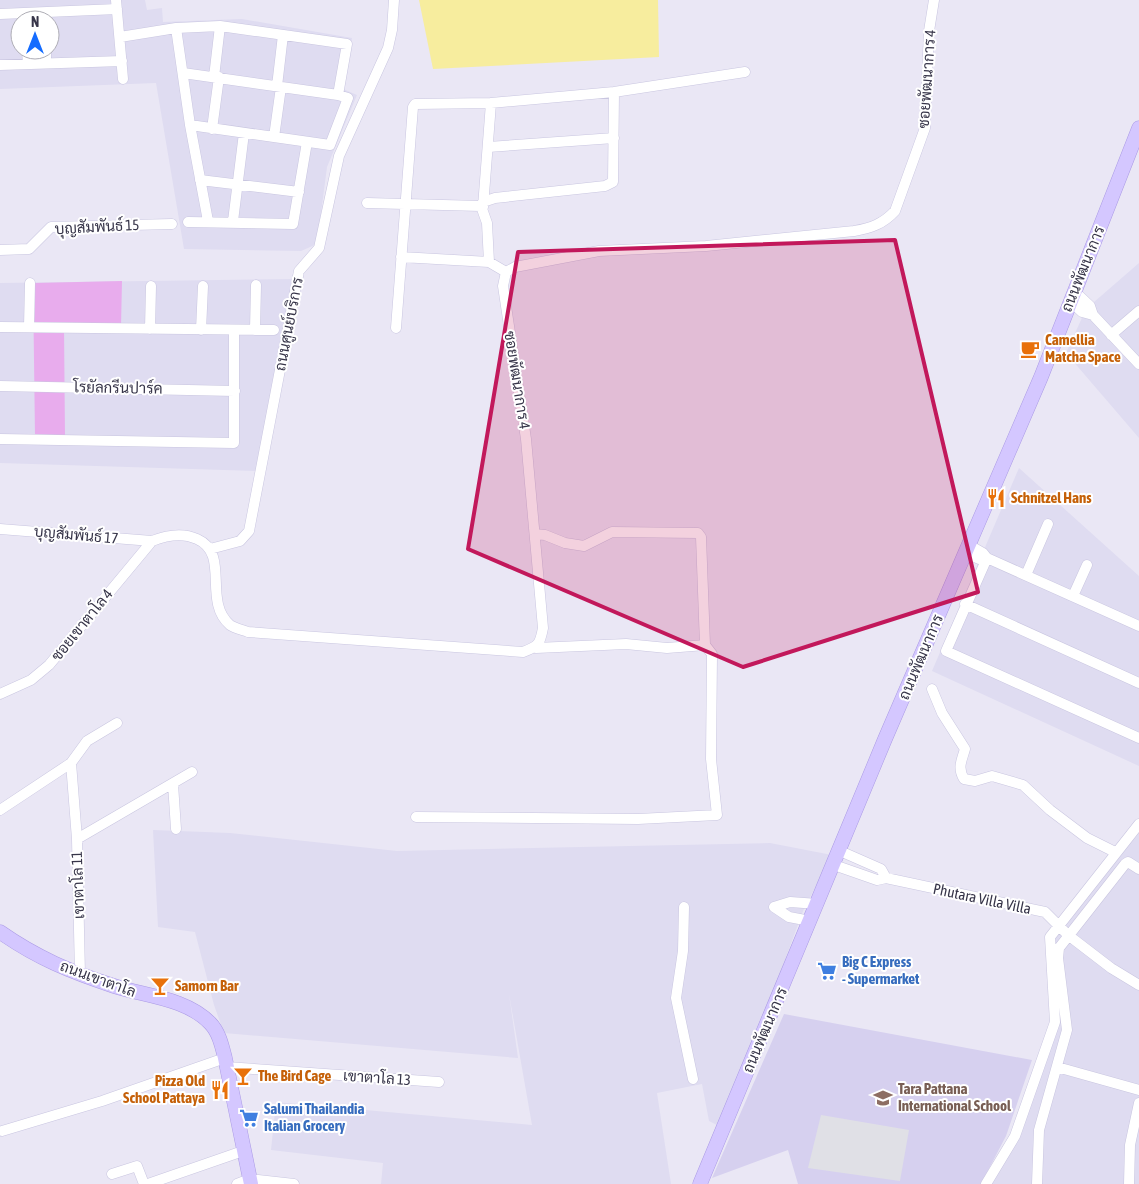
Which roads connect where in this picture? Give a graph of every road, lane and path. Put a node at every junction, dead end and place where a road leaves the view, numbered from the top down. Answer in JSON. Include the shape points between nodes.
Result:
{"nodes":[{"id":1,"x":394,"y":0,"type":"edge"},
{"id":2,"x":934,"y":0,"type":"edge"},
{"id":3,"x":117,"y":5,"type":"edge"},
{"id":4,"x":60,"y":14,"type":"edge"},
{"id":5,"x":220,"y":26,"type":"junction"},
{"id":6,"x":176,"y":28,"type":"junction"},
{"id":7,"x":283,"y":35,"type":"junction"},
{"id":8,"x":120,"y":37,"type":"junction"},
{"id":9,"x":28,"y":60,"type":"edge"},
{"id":10,"x":122,"y":61,"type":"junction"},
{"id":11,"x":46,"y":63,"type":"joint"},
{"id":12,"x":28,"y":64,"type":"junction"},
{"id":13,"x":0,"y":65,"type":"edge"},
{"id":14,"x":745,"y":72,"type":"dead end"},
{"id":15,"x":183,"y":74,"type":"junction"},
{"id":16,"x":216,"y":77,"type":"junction"},
{"id":17,"x":123,"y":79,"type":"dead end"},
{"id":18,"x":279,"y":86,"type":"junction"},
{"id":19,"x":614,"y":92,"type":"junction"},
{"id":20,"x":338,"y":95,"type":"junction"},
{"id":21,"x":491,"y":103,"type":"junction"},
{"id":22,"x":190,"y":126,"type":"junction"},
{"id":23,"x":1139,"y":128,"type":"edge"},
{"id":24,"x":212,"y":129,"type":"junction"},
{"id":25,"x":244,"y":133,"type":"junction"},
{"id":26,"x":274,"y":137,"type":"junction"},
{"id":27,"x":614,"y":138,"type":"junction"},
{"id":28,"x":307,"y":142,"type":"junction"},
{"id":29,"x":488,"y":147,"type":"junction"},
{"id":30,"x":200,"y":180,"type":"junction"},
{"id":31,"x":238,"y":185,"type":"junction"},
{"id":32,"x":299,"y":192,"type":"junction"},
{"id":33,"x":367,"y":203,"type":"dead end"},
{"id":34,"x":405,"y":203,"type":"junction"},
{"id":35,"x":483,"y":205,"type":"junction"},
{"id":36,"x":208,"y":221,"type":"junction"},
{"id":37,"x":233,"y":221,"type":"junction"},
{"id":38,"x":188,"y":222,"type":"dead end"},
{"id":39,"x":172,"y":224,"type":"dead end"},
{"id":40,"x":0,"y":250,"type":"edge"},
{"id":41,"x":402,"y":257,"type":"junction"},
{"id":42,"x":490,"y":262,"type":"junction"},
{"id":43,"x":506,"y":272,"type":"junction"},
{"id":44,"x":30,"y":282,"type":"dead end"},
{"id":45,"x":256,"y":285,"type":"dead end"},
{"id":46,"x":151,"y":286,"type":"dead end"},
{"id":47,"x":203,"y":286,"type":"dead end"},
{"id":48,"x":1072,"y":296,"type":"junction"},
{"id":49,"x":1139,"y":311,"type":"edge"},
{"id":50,"x":0,"y":327,"type":"edge"},
{"id":51,"x":29,"y":327,"type":"junction"},
{"id":52,"x":396,"y":328,"type":"dead end"},
{"id":53,"x":150,"y":329,"type":"junction"},
{"id":54,"x":201,"y":330,"type":"junction"},
{"id":55,"x":234,"y":330,"type":"junction"},
{"id":56,"x":255,"y":330,"type":"junction"},
{"id":57,"x":274,"y":330,"type":"dead end"},
{"id":58,"x":1111,"y":335,"type":"junction"},
{"id":59,"x":1139,"y":364,"type":"edge"},
{"id":60,"x":0,"y":386,"type":"edge"},
{"id":61,"x":235,"y":391,"type":"junction"},
{"id":62,"x":0,"y":439,"type":"edge"},
{"id":63,"x":1048,"y":524,"type":"dead end"},
{"id":64,"x":0,"y":529,"type":"edge"},
{"id":65,"x":535,"y":534,"type":"junction"},
{"id":66,"x":152,"y":541,"type":"junction"},
{"id":67,"x":210,"y":549,"type":"junction"},
{"id":68,"x":968,"y":549,"type":"junction"},
{"id":69,"x":987,"y":558,"type":"junction"},
{"id":70,"x":1087,"y":565,"type":"dead end"},
{"id":71,"x":1026,"y":575,"type":"junction"},
{"id":72,"x":1073,"y":596,"type":"junction"},
{"id":73,"x":965,"y":604,"type":"junction"},
{"id":74,"x":1139,"y":626,"type":"edge"},
{"id":75,"x":705,"y":645,"type":"junction"},
{"id":76,"x":536,"y":648,"type":"junction"},
{"id":77,"x":1139,"y":682,"type":"edge"},
{"id":78,"x":932,"y":689,"type":"dead end"},
{"id":79,"x":0,"y":694,"type":"edge"},
{"id":80,"x":117,"y":723,"type":"dead end"},
{"id":81,"x":1139,"y":738,"type":"edge"},
{"id":82,"x":72,"y":764,"type":"junction"},
{"id":83,"x":192,"y":772,"type":"dead end"},
{"id":84,"x":173,"y":784,"type":"junction"},
{"id":85,"x":0,"y":810,"type":"edge"},
{"id":86,"x":416,"y":817,"type":"dead end"},
{"id":87,"x":1139,"y":824,"type":"edge"},
{"id":88,"x":176,"y":828,"type":"dead end"},
{"id":89,"x":77,"y":839,"type":"junction"},
{"id":90,"x":840,"y":851,"type":"junction"},
{"id":91,"x":1115,"y":852,"type":"junction"},
{"id":92,"x":834,"y":865,"type":"junction"},
{"id":93,"x":1139,"y":869,"type":"edge"},
{"id":94,"x":886,"y":878,"type":"junction"},
{"id":95,"x":818,"y":904,"type":"junction"},
{"id":96,"x":684,"y":907,"type":"dead end"},
{"id":97,"x":810,"y":921,"type":"junction"},
{"id":98,"x":1059,"y":924,"type":"junction"},
{"id":99,"x":0,"y":932,"type":"edge"},
{"id":100,"x":1068,"y":935,"type":"junction"},
{"id":101,"x":80,"y":975,"type":"junction"},
{"id":102,"x":1139,"y":985,"type":"edge"},
{"id":103,"x":225,"y":1063,"type":"junction"},
{"id":104,"x":1057,"y":1067,"type":"junction"},
{"id":105,"x":693,"y":1079,"type":"dead end"},
{"id":106,"x":439,"y":1082,"type":"dead end"},
{"id":107,"x":1139,"y":1090,"type":"edge"},
{"id":108,"x":1139,"y":1103,"type":"edge"},
{"id":109,"x":2,"y":1130,"type":"dead end"},
{"id":110,"x":243,"y":1151,"type":"junction"},
{"id":111,"x":112,"y":1174,"type":"dead end"},
{"id":112,"x":246,"y":1182,"type":"edge"},
{"id":113,"x":144,"y":1184,"type":"edge"},
{"id":114,"x":148,"y":1184,"type":"edge"},
{"id":115,"x":294,"y":1184,"type":"edge"},
{"id":116,"x":700,"y":1184,"type":"edge"},
{"id":117,"x":986,"y":1184,"type":"edge"},
{"id":118,"x":1037,"y":1184,"type":"edge"},
{"id":119,"x":1129,"y":1184,"type":"edge"}],
"edges":[{"from":1,"to":67,"type":"street","name":"ถนนศูนย์บริการ","via":[[388,48],[339,156],[319,248],[299,271],[249,530],[246,537],[236,543]]},
{"from":2,"to":43,"type":"street","name":"ซอยพัฒนาการ 4","via":[[929,31],[925,128],[895,211],[886,221],[873,227],[838,233],[599,252],[515,267]]},
{"from":3,"to":4,"type":"street"},
{"from":3,"to":8,"type":"street"},
{"from":5,"to":6,"type":"street"},
{"from":5,"to":7,"type":"street"},
{"from":5,"to":16,"type":"street"},
{"from":6,"to":8,"type":"street"},
{"from":6,"to":15,"type":"street"},
{"from":7,"to":18,"type":"street"},
{"from":7,"to":20,"type":"street","via":[[347,44]]},
{"from":8,"to":10,"type":"street"},
{"from":9,"to":12,"type":"street"},
{"from":10,"to":11,"type":"street"},
{"from":10,"to":17,"type":"street"},
{"from":11,"to":12,"type":"street"},
{"from":12,"to":13,"type":"street"},
{"from":14,"to":19,"type":"street"},
{"from":15,"to":16,"type":"street"},
{"from":15,"to":22,"type":"street"},
{"from":16,"to":18,"type":"street"},
{"from":16,"to":24,"type":"street"},
{"from":18,"to":20,"type":"street"},
{"from":18,"to":26,"type":"street"},
{"from":19,"to":21,"type":"street"},
{"from":19,"to":27,"type":"street"},
{"from":20,"to":28,"type":"street","via":[[348,98],[330,145]]},
{"from":21,"to":29,"type":"street"},
{"from":21,"to":34,"type":"street","via":[[415,104]]},
{"from":22,"to":24,"type":"street"},
{"from":22,"to":30,"type":"street"},
{"from":23,"to":48,"type":"street","name":"ถนนพัฒนาการ"},
{"from":24,"to":25,"type":"street"},
{"from":25,"to":26,"type":"street"},
{"from":25,"to":31,"type":"street"},
{"from":26,"to":28,"type":"street"},
{"from":27,"to":29,"type":"street"},
{"from":27,"to":35,"type":"street","via":[[614,177],[610,184],[495,198]]},
{"from":28,"to":32,"type":"street"},
{"from":29,"to":35,"type":"street"},
{"from":30,"to":31,"type":"street"},
{"from":30,"to":36,"type":"street"},
{"from":31,"to":32,"type":"street"},
{"from":31,"to":37,"type":"street"},
{"from":32,"to":37,"type":"street","via":[[293,224]]},
{"from":33,"to":34,"type":"street"},
{"from":34,"to":35,"type":"street"},
{"from":34,"to":41,"type":"street"},
{"from":35,"to":42,"type":"street"},
{"from":36,"to":37,"type":"street"},
{"from":36,"to":38,"type":"street"},
{"from":39,"to":40,"type":"street","name":"บุญสัมพันธ์ 15","via":[[50,227],[29,249]]},
{"from":41,"to":42,"type":"street"},
{"from":41,"to":52,"type":"street"},
{"from":42,"to":43,"type":"street"},
{"from":43,"to":65,"type":"street","name":"ซอยพัฒนาการ 4","via":[[503,286],[526,439]]},
{"from":44,"to":51,"type":"street"},
{"from":45,"to":56,"type":"street"},
{"from":46,"to":53,"type":"street"},
{"from":47,"to":54,"type":"street"},
{"from":48,"to":58,"type":"street","via":[[1082,312],[1093,315]]},
{"from":48,"to":68,"type":"street","name":"ถนนพัฒนาการ"},
{"from":49,"to":58,"type":"street"},
{"from":50,"to":51,"type":"street"},
{"from":51,"to":53,"type":"street"},
{"from":53,"to":54,"type":"street"},
{"from":54,"to":55,"type":"street"},
{"from":55,"to":56,"type":"street"},
{"from":55,"to":61,"type":"street"},
{"from":56,"to":57,"type":"street"},
{"from":58,"to":59,"type":"street"},
{"from":60,"to":61,"type":"street","name":"โรยัลกรีนปาร์ค"},
{"from":61,"to":62,"type":"street","via":[[234,444]]},
{"from":63,"to":71,"type":"street"},
{"from":64,"to":66,"type":"street","name":"บุญสัมพันธ์ 17"},
{"from":65,"to":75,"type":"street","via":[[584,546],[612,532],[698,533],[701,537]]},
{"from":65,"to":76,"type":"street","name":"ซอยพัฒนาการ 4","via":[[543,628]]},
{"from":66,"to":67,"type":"street","via":[[188,535],[203,541]]},
{"from":66,"to":79,"type":"street","name":"ซอยเขาตาโล 4","via":[[49,665],[32,680]]},
{"from":67,"to":76,"type":"street","via":[[216,564],[214,589],[220,610],[230,625],[248,632],[523,652]]},
{"from":68,"to":69,"type":"street","via":[[979,559]]},
{"from":68,"to":90,"type":"street","name":"ถนนพัฒนาการ"},
{"from":69,"to":71,"type":"street"},
{"from":69,"to":73,"type":"street"},
{"from":70,"to":72,"type":"street"},
{"from":71,"to":72,"type":"street"},
{"from":72,"to":74,"type":"street"},
{"from":73,"to":77,"type":"street"},
{"from":73,"to":81,"type":"street","via":[[946,651]]},
{"from":75,"to":76,"type":"street"},
{"from":75,"to":86,"type":"street","via":[[712,654],[711,759],[717,815],[638,819]]},
{"from":78,"to":91,"type":"street","via":[[942,713],[965,748],[960,771],[964,778],[975,781],[992,776],[1023,785],[1087,838]]},
{"from":80,"to":82,"type":"street","via":[[87,741]]},
{"from":82,"to":85,"type":"street"},
{"from":82,"to":89,"type":"street"},
{"from":83,"to":84,"type":"street","name":"เขาตาโล 11"},
{"from":84,"to":88,"type":"street"},
{"from":84,"to":89,"type":"street","name":"เขาตาโล 11"},
{"from":87,"to":91,"type":"street"},
{"from":89,"to":101,"type":"street","name":"เขาตาโล 11"},
{"from":90,"to":92,"type":"street","name":"ถนนพัฒนาการ"},
{"from":90,"to":94,"type":"street","name":"Phutara Villa Villa","via":[[881,869]]},
{"from":91,"to":98,"type":"street"},
{"from":92,"to":94,"type":"street","name":"Phutara Villa Villa","via":[[877,880]]},
{"from":92,"to":95,"type":"street","name":"ถนนพัฒนาการ"},
{"from":93,"to":100,"type":"street","via":[[1128,862],[1125,864]]},
{"from":94,"to":98,"type":"street","name":"Phutara Villa Villa","via":[[1045,912]]},
{"from":95,"to":97,"type":"street","name":"ถนนพัฒนาการ"},
{"from":95,"to":97,"type":"street","via":[[790,902],[774,907],[789,917]]},
{"from":96,"to":105,"type":"street","via":[[683,951],[676,998]]},
{"from":97,"to":116,"type":"street","name":"ถนนพัฒนาการ"},
{"from":98,"to":100,"type":"street","name":"Phutara Villa Villa"},
{"from":98,"to":117,"type":"street","via":[[1050,937],[1055,1022],[1015,1136]]},
{"from":99,"to":101,"type":"street","name":"ถนนเขาตาโล","via":[[34,955]]},
{"from":100,"to":102,"type":"street","name":"Phutara Villa Villa"},
{"from":100,"to":104,"type":"street","via":[[1059,948],[1058,958],[1067,1030]]},
{"from":101,"to":103,"type":"street","name":"ถนนเขาตาโล","via":[[188,1008],[211,1024],[220,1041]]},
{"from":103,"to":106,"type":"street","name":"เขาตาโล 13"},
{"from":103,"to":109,"type":"street"},
{"from":103,"to":110,"type":"street","name":"ถนนเขาตาโล"},
{"from":104,"to":107,"type":"street"},
{"from":104,"to":118,"type":"street","via":[[1039,1130]]},
{"from":108,"to":119,"type":"street","via":[[1130,1145]]},
{"from":110,"to":112,"type":"street","name":"ถนนเขาตาโล"},
{"from":110,"to":114,"type":"street"},
{"from":111,"to":113,"type":"street","via":[[137,1166]]},
{"from":112,"to":115,"type":"street"}]}
